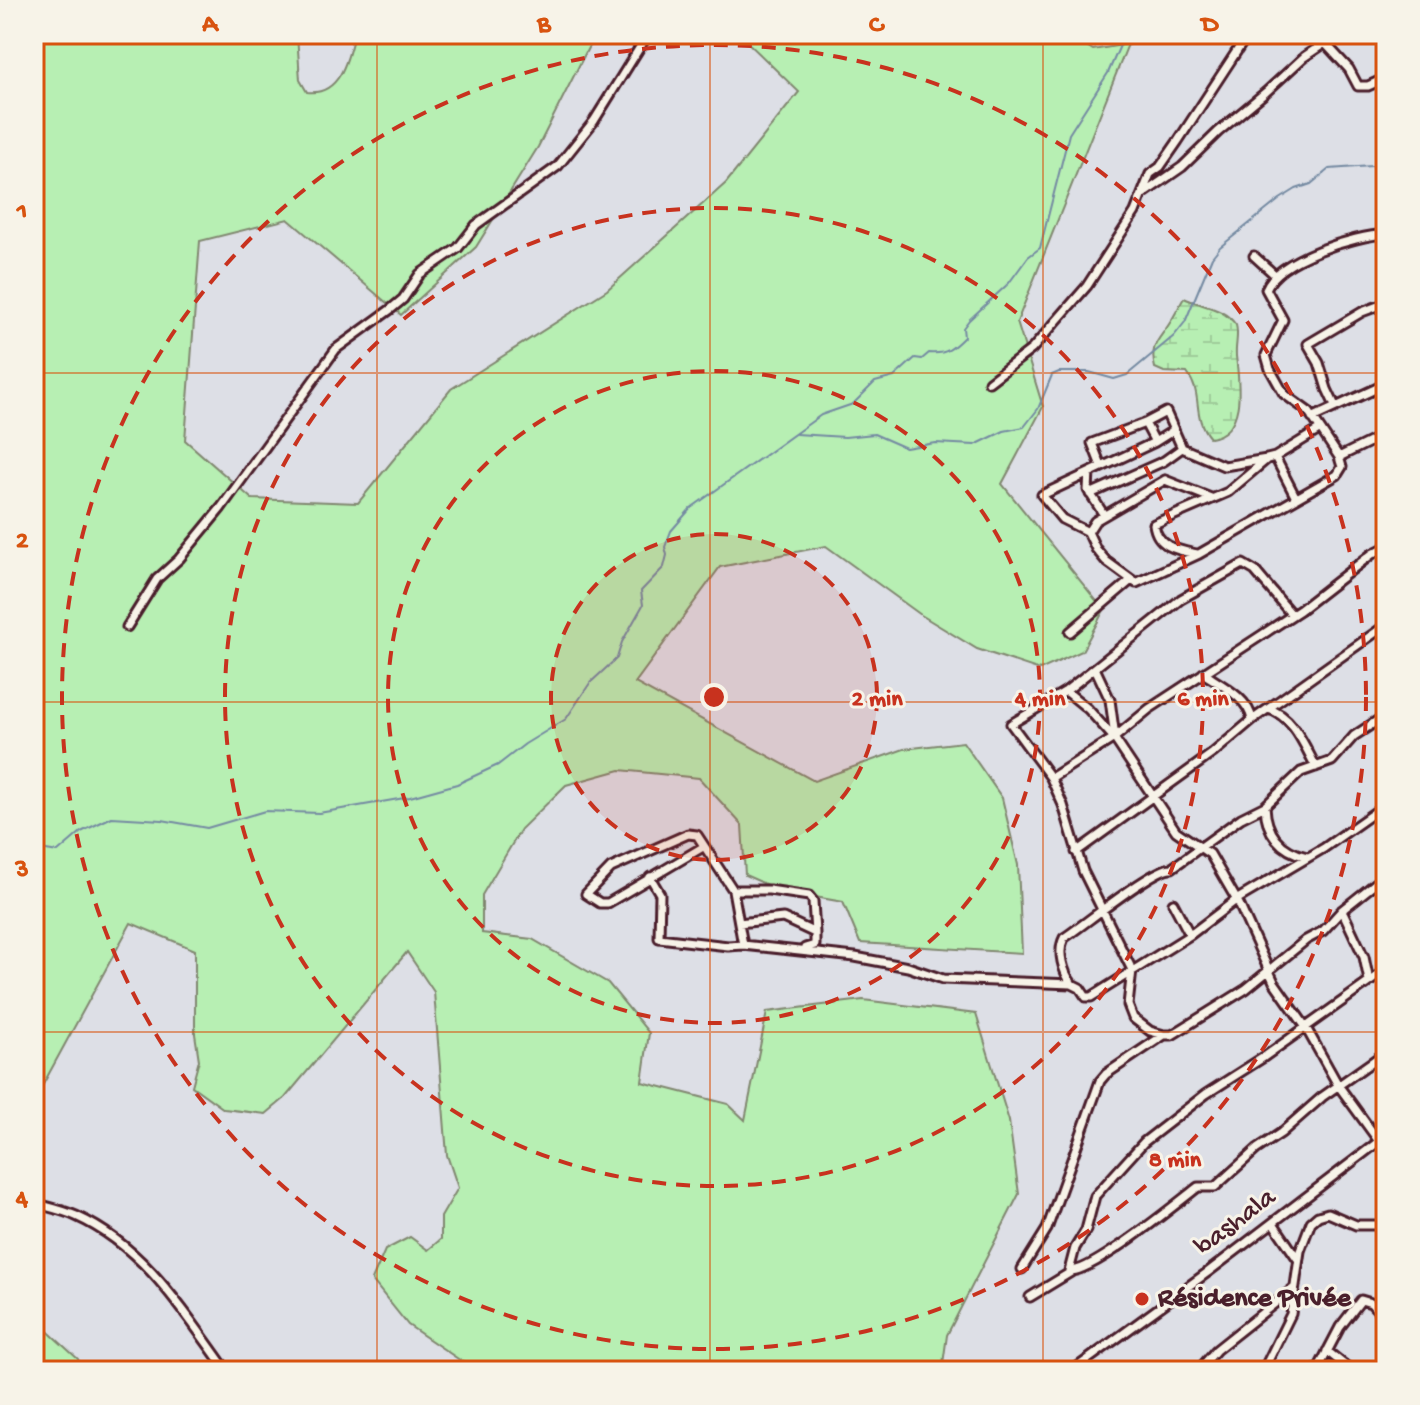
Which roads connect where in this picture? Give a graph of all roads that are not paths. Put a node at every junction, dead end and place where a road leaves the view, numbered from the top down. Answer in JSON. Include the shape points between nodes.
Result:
{"nodes":[{"id":1,"x":648,"y":34,"type":"edge"},
{"id":2,"x":1248,"y":34,"type":"edge"},
{"id":3,"x":1308,"y":34,"type":"edge"},
{"id":4,"x":1338,"y":34,"type":"edge"},
{"id":5,"x":1321,"y":44,"type":"junction"},
{"id":6,"x":1386,"y":78,"type":"edge"},
{"id":7,"x":1143,"y":194,"type":"junction"},
{"id":8,"x":1386,"y":234,"type":"edge"},
{"id":9,"x":1254,"y":256,"type":"dead end"},
{"id":10,"x":1275,"y":275,"type":"junction"},
{"id":11,"x":1386,"y":303,"type":"edge"},
{"id":12,"x":989,"y":382,"type":"dead end"},
{"id":13,"x":1386,"y":384,"type":"edge"},
{"id":14,"x":1335,"y":406,"type":"junction"},
{"id":15,"x":1312,"y":418,"type":"junction"},
{"id":16,"x":1145,"y":423,"type":"junction"},
{"id":17,"x":1174,"y":430,"type":"junction"},
{"id":18,"x":1319,"y":430,"type":"junction"},
{"id":19,"x":1386,"y":434,"type":"edge"},
{"id":20,"x":1155,"y":442,"type":"junction"},
{"id":21,"x":1182,"y":448,"type":"junction"},
{"id":22,"x":1339,"y":457,"type":"junction"},
{"id":23,"x":1271,"y":458,"type":"junction"},
{"id":24,"x":1164,"y":461,"type":"junction"},
{"id":25,"x":1101,"y":466,"type":"junction"},
{"id":26,"x":1089,"y":473,"type":"junction"},
{"id":27,"x":1165,"y":480,"type":"junction"},
{"id":28,"x":1090,"y":494,"type":"junction"},
{"id":29,"x":1211,"y":498,"type":"junction"},
{"id":30,"x":1296,"y":498,"type":"junction"},
{"id":31,"x":1104,"y":515,"type":"junction"},
{"id":32,"x":1088,"y":532,"type":"junction"},
{"id":33,"x":1386,"y":547,"type":"edge"},
{"id":34,"x":1199,"y":554,"type":"junction"},
{"id":35,"x":1130,"y":581,"type":"junction"},
{"id":36,"x":1292,"y":615,"type":"junction"},
{"id":37,"x":1386,"y":625,"type":"edge"},
{"id":38,"x":127,"y":627,"type":"dead end"},
{"id":39,"x":1070,"y":632,"type":"dead end"},
{"id":40,"x":1095,"y":668,"type":"junction"},
{"id":41,"x":1203,"y":673,"type":"junction"},
{"id":42,"x":1066,"y":691,"type":"junction"},
{"id":43,"x":1267,"y":709,"type":"junction"},
{"id":44,"x":1386,"y":715,"type":"edge"},
{"id":45,"x":1252,"y":720,"type":"junction"},
{"id":46,"x":1114,"y":738,"type":"junction"},
{"id":47,"x":1316,"y":767,"type":"junction"},
{"id":48,"x":1051,"y":778,"type":"junction"},
{"id":49,"x":1153,"y":796,"type":"junction"},
{"id":50,"x":1265,"y":806,"type":"junction"},
{"id":51,"x":1386,"y":809,"type":"edge"},
{"id":52,"x":703,"y":847,"type":"junction"},
{"id":53,"x":1202,"y":847,"type":"junction"},
{"id":54,"x":1076,"y":852,"type":"junction"},
{"id":55,"x":1307,"y":857,"type":"junction"},
{"id":56,"x":1386,"y":875,"type":"edge"},
{"id":57,"x":650,"y":877,"type":"junction"},
{"id":58,"x":733,"y":890,"type":"junction"},
{"id":59,"x":1236,"y":900,"type":"junction"},
{"id":60,"x":1173,"y":903,"type":"dead end"},
{"id":61,"x":1342,"y":910,"type":"junction"},
{"id":62,"x":1103,"y":912,"type":"junction"},
{"id":63,"x":739,"y":923,"type":"junction"},
{"id":64,"x":815,"y":933,"type":"junction"},
{"id":65,"x":1190,"y":935,"type":"junction"},
{"id":66,"x":743,"y":945,"type":"junction"},
{"id":67,"x":799,"y":950,"type":"junction"},
{"id":68,"x":1132,"y":970,"type":"junction"},
{"id":69,"x":1386,"y":970,"type":"edge"},
{"id":70,"x":1270,"y":971,"type":"junction"},
{"id":71,"x":1369,"y":981,"type":"junction"},
{"id":72,"x":1072,"y":984,"type":"junction"},
{"id":73,"x":1305,"y":1026,"type":"junction"},
{"id":74,"x":1164,"y":1035,"type":"junction"},
{"id":75,"x":1386,"y":1052,"type":"edge"},
{"id":76,"x":1338,"y":1085,"type":"junction"},
{"id":77,"x":1386,"y":1136,"type":"edge"},
{"id":78,"x":1377,"y":1142,"type":"junction"},
{"id":79,"x":1386,"y":1151,"type":"edge"},
{"id":80,"x":34,"y":1203,"type":"edge"},
{"id":81,"x":1273,"y":1223,"type":"junction"},
{"id":82,"x":1386,"y":1225,"type":"edge"},
{"id":83,"x":1298,"y":1260,"type":"junction"},
{"id":84,"x":1022,"y":1269,"type":"dead end"},
{"id":85,"x":1071,"y":1272,"type":"junction"},
{"id":86,"x":1294,"y":1288,"type":"junction"},
{"id":87,"x":1030,"y":1297,"type":"dead end"},
{"id":88,"x":1386,"y":1319,"type":"edge"},
{"id":89,"x":1327,"y":1351,"type":"junction"},
{"id":90,"x":227,"y":1371,"type":"edge"},
{"id":91,"x":1072,"y":1371,"type":"edge"},
{"id":92,"x":1198,"y":1371,"type":"edge"},
{"id":93,"x":1263,"y":1371,"type":"edge"},
{"id":94,"x":1317,"y":1371,"type":"edge"},
{"id":95,"x":1352,"y":1371,"type":"edge"}],
"edges":[{"from":1,"to":38,"type":"street","via":[[594,121],[558,166],[476,225],[458,248],[420,274],[403,299],[336,349],[221,508],[157,579]]},
{"from":2,"to":7,"type":"street","via":[[1160,167],[1150,174]]},
{"from":3,"to":5,"type":"street"},
{"from":4,"to":5,"type":"street"},
{"from":5,"to":6,"type":"street","via":[[1349,69],[1358,86]]},
{"from":5,"to":7,"type":"street","via":[[1182,167]]},
{"from":7,"to":12,"type":"street","via":[[1087,286],[1041,340]]},
{"from":8,"to":10,"type":"street","via":[[1334,245]]},
{"from":9,"to":10,"type":"street"},
{"from":10,"to":15,"type":"street","via":[[1266,289],[1283,320],[1266,360],[1284,394]]},
{"from":11,"to":14,"type":"street","via":[[1308,344]]},
{"from":13,"to":14,"type":"street"},
{"from":14,"to":15,"type":"street"},
{"from":15,"to":18,"type":"street"},
{"from":16,"to":17,"type":"street","via":[[1166,412]]},
{"from":16,"to":20,"type":"street"},
{"from":16,"to":25,"type":"street","via":[[1092,443]]},
{"from":17,"to":20,"type":"street"},
{"from":17,"to":21,"type":"street"},
{"from":18,"to":22,"type":"street"},
{"from":18,"to":23,"type":"street"},
{"from":19,"to":22,"type":"street"},
{"from":20,"to":25,"type":"street"},
{"from":21,"to":23,"type":"street","via":[[1224,466]]},
{"from":21,"to":24,"type":"street"},
{"from":22,"to":30,"type":"street","via":[[1340,473]]},
{"from":23,"to":29,"type":"street","via":[[1228,492]]},
{"from":23,"to":30,"type":"street"},
{"from":24,"to":27,"type":"street"},
{"from":24,"to":28,"type":"street"},
{"from":25,"to":26,"type":"street"},
{"from":26,"to":28,"type":"street"},
{"from":26,"to":32,"type":"street","via":[[1042,498],[1062,519]]},
{"from":27,"to":29,"type":"street"},
{"from":27,"to":31,"type":"street"},
{"from":28,"to":31,"type":"street"},
{"from":29,"to":34,"type":"street","via":[[1153,527],[1165,545]]},
{"from":30,"to":34,"type":"street"},
{"from":31,"to":32,"type":"street"},
{"from":32,"to":35,"type":"street","via":[[1106,561]]},
{"from":33,"to":36,"type":"street"},
{"from":34,"to":35,"type":"street","via":[[1139,583]]},
{"from":35,"to":39,"type":"street"},
{"from":36,"to":40,"type":"street","via":[[1243,564],[1181,599]]},
{"from":36,"to":41,"type":"street"},
{"from":37,"to":43,"type":"street"},
{"from":40,"to":42,"type":"street"},
{"from":40,"to":46,"type":"street","via":[[1110,700]]},
{"from":41,"to":45,"type":"street","via":[[1233,693],[1251,711]]},
{"from":41,"to":46,"type":"street"},
{"from":42,"to":46,"type":"street"},
{"from":42,"to":48,"type":"street","via":[[1011,724]]},
{"from":43,"to":45,"type":"street"},
{"from":43,"to":47,"type":"street","via":[[1287,721]]},
{"from":44,"to":47,"type":"street","via":[[1354,736],[1332,761]]},
{"from":45,"to":49,"type":"street"},
{"from":46,"to":48,"type":"street"},
{"from":46,"to":49,"type":"street"},
{"from":47,"to":50,"type":"street","via":[[1301,772]]},
{"from":48,"to":54,"type":"street"},
{"from":49,"to":53,"type":"street","via":[[1183,838]]},
{"from":49,"to":54,"type":"street"},
{"from":50,"to":53,"type":"street"},
{"from":50,"to":55,"type":"street","via":[[1269,831],[1277,841]]},
{"from":51,"to":55,"type":"street"},
{"from":52,"to":57,"type":"street"},
{"from":52,"to":57,"type":"street","via":[[697,835],[688,834],[660,845],[611,868],[586,894],[608,903]]},
{"from":52,"to":58,"type":"street"},
{"from":53,"to":59,"type":"street"},
{"from":53,"to":62,"type":"street","via":[[1129,890]]},
{"from":54,"to":62,"type":"street"},
{"from":55,"to":59,"type":"street"},
{"from":56,"to":61,"type":"street"},
{"from":57,"to":66,"type":"street","via":[[660,894],[659,938]]},
{"from":58,"to":63,"type":"street"},
{"from":58,"to":64,"type":"street","via":[[809,896]]},
{"from":59,"to":65,"type":"street"},
{"from":59,"to":70,"type":"street"},
{"from":60,"to":65,"type":"street"},
{"from":61,"to":70,"type":"street"},
{"from":61,"to":71,"type":"street"},
{"from":62,"to":68,"type":"street"},
{"from":62,"to":72,"type":"street","via":[[1062,943]]},
{"from":63,"to":64,"type":"street","via":[[783,918]]},
{"from":63,"to":66,"type":"street"},
{"from":64,"to":67,"type":"street","via":[[815,945]]},
{"from":65,"to":68,"type":"street"},
{"from":66,"to":67,"type":"street"},
{"from":67,"to":72,"type":"street","via":[[884,962],[943,979]]},
{"from":68,"to":72,"type":"street","via":[[1091,997]]},
{"from":68,"to":74,"type":"street","via":[[1128,1005],[1133,1018]]},
{"from":69,"to":71,"type":"street"},
{"from":70,"to":73,"type":"street"},
{"from":70,"to":74,"type":"street","via":[[1172,1035]]},
{"from":71,"to":73,"type":"street"},
{"from":73,"to":76,"type":"street"},
{"from":73,"to":85,"type":"street","via":[[1167,1123],[1125,1161],[1095,1196]]},
{"from":74,"to":84,"type":"street","via":[[1100,1081],[1047,1229]]},
{"from":75,"to":76,"type":"street"},
{"from":76,"to":78,"type":"street"},
{"from":76,"to":85,"type":"street","via":[[1220,1184],[1198,1187],[1101,1258]]},
{"from":77,"to":78,"type":"street","name":"bashala"},
{"from":78,"to":79,"type":"street"},
{"from":78,"to":81,"type":"street","name":"bashala"},
{"from":80,"to":90,"type":"street","via":[[75,1215],[142,1260]]},
{"from":81,"to":83,"type":"street"},
{"from":81,"to":91,"type":"street","name":"bashala"},
{"from":82,"to":83,"type":"street","via":[[1318,1216]]},
{"from":83,"to":86,"type":"street"},
{"from":85,"to":87,"type":"street"},
{"from":86,"to":92,"type":"street","via":[[1216,1350]]},
{"from":86,"to":93,"type":"street","via":[[1291,1314]]},
{"from":88,"to":89,"type":"street","via":[[1361,1300]]},
{"from":89,"to":94,"type":"street"},
{"from":89,"to":95,"type":"street"}]}
